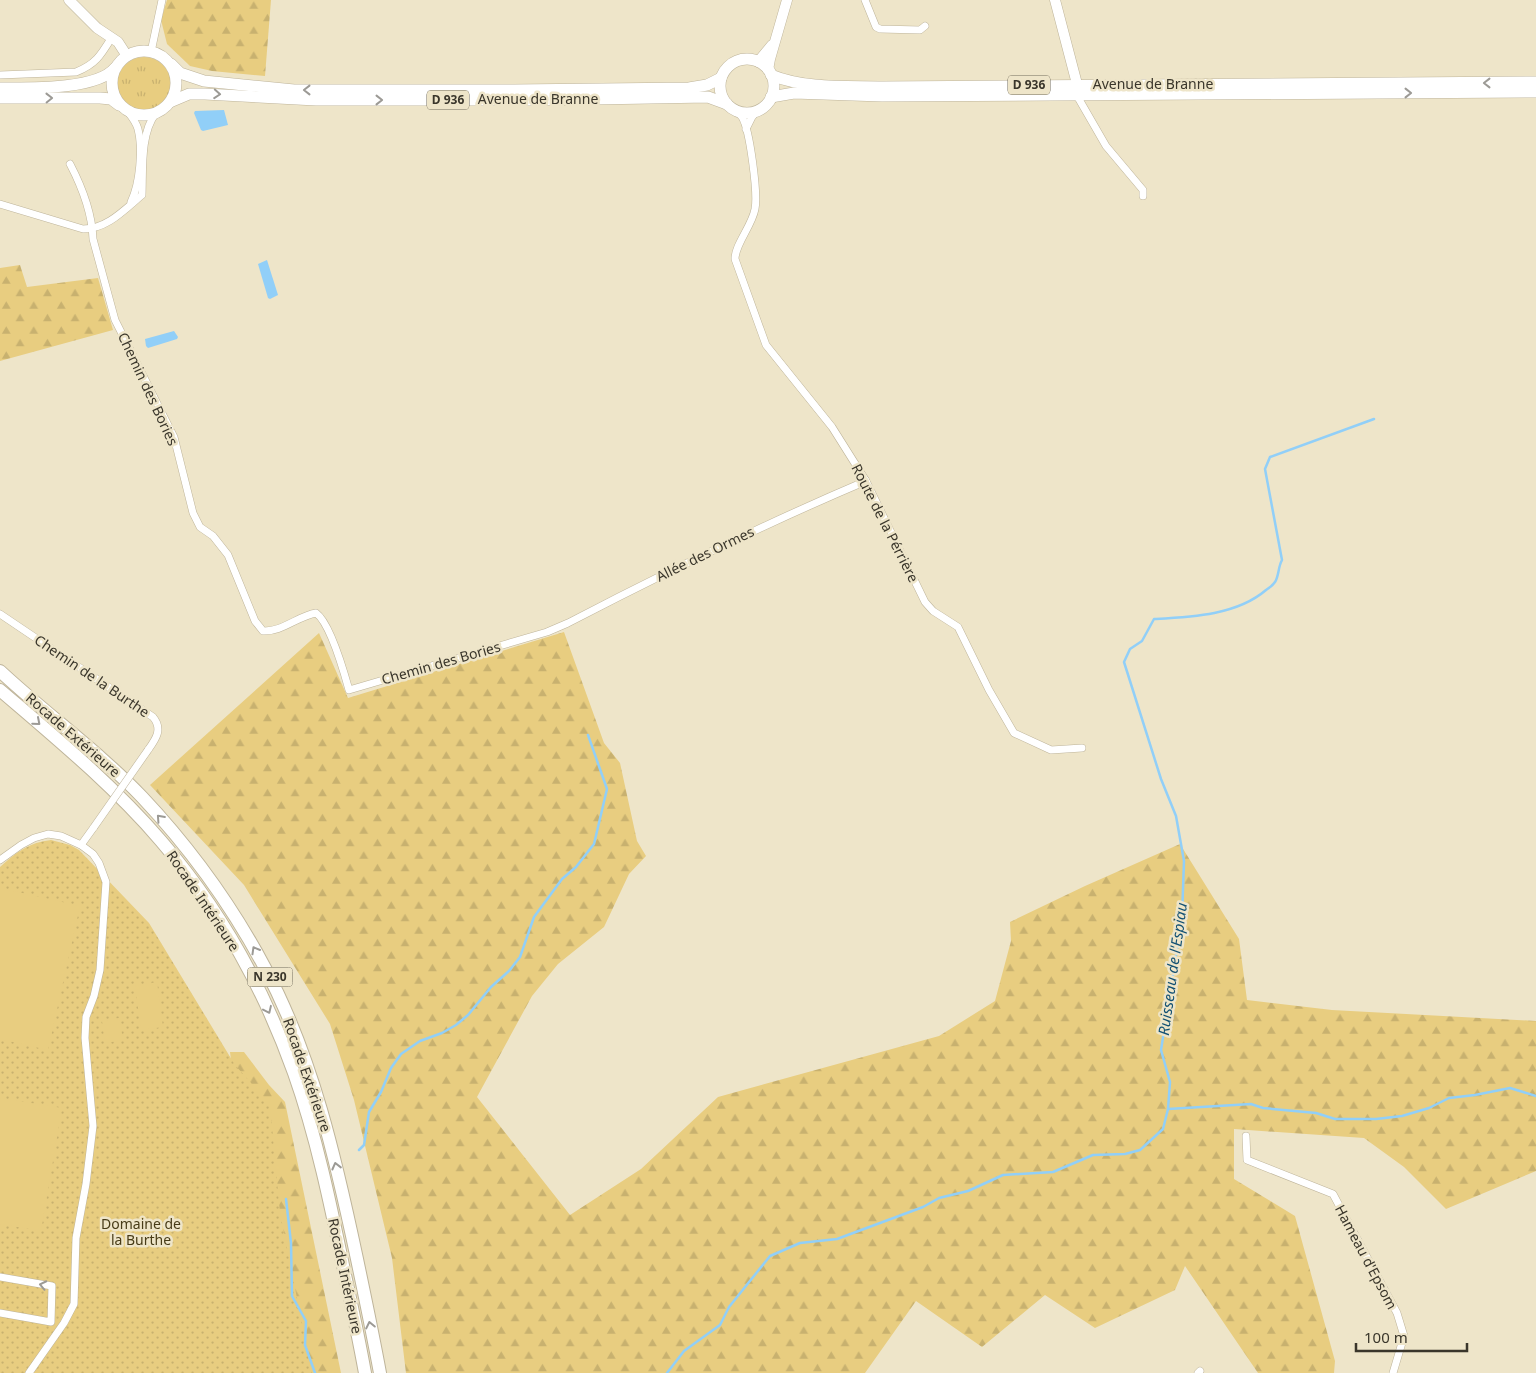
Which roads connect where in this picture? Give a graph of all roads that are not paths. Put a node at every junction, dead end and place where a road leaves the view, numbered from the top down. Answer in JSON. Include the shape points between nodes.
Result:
{"nodes":[{"id":1,"x":69,"y":0,"type":"edge"},
{"id":2,"x":162,"y":0,"type":"edge"},
{"id":3,"x":788,"y":0,"type":"edge"},
{"id":4,"x":865,"y":0,"type":"edge"},
{"id":5,"x":1055,"y":0,"type":"edge"},
{"id":6,"x":925,"y":26,"type":"dead end"},
{"id":7,"x":112,"y":37,"type":"junction"},
{"id":8,"x":775,"y":42,"type":"junction"},
{"id":9,"x":151,"y":52,"type":"junction"},
{"id":10,"x":127,"y":56,"type":"junction"},
{"id":11,"x":758,"y":62,"type":"junction"},
{"id":12,"x":170,"y":64,"type":"junction"},
{"id":13,"x":118,"y":65,"type":"junction"},
{"id":14,"x":770,"y":72,"type":"junction"},
{"id":15,"x":0,"y":74,"type":"edge"},
{"id":16,"x":721,"y":78,"type":"junction"},
{"id":17,"x":1536,"y":82,"type":"edge"},
{"id":18,"x":0,"y":88,"type":"edge"},
{"id":19,"x":1076,"y":89,"type":"junction"},
{"id":20,"x":1536,"y":92,"type":"edge"},
{"id":21,"x":0,"y":98,"type":"edge"},
{"id":22,"x":771,"y":98,"type":"junction"},
{"id":23,"x":170,"y":102,"type":"junction"},
{"id":24,"x":730,"y":106,"type":"junction"},
{"id":25,"x":125,"y":109,"type":"junction"},
{"id":26,"x":758,"y":110,"type":"junction"},
{"id":27,"x":156,"y":114,"type":"junction"},
{"id":28,"x":746,"y":129,"type":"junction"},
{"id":29,"x":70,"y":164,"type":"dead end"},
{"id":30,"x":1143,"y":196,"type":"dead end"},
{"id":31,"x":0,"y":204,"type":"edge"},
{"id":32,"x":129,"y":206,"type":"junction"},
{"id":33,"x":93,"y":229,"type":"junction"},
{"id":34,"x":866,"y":481,"type":"junction"},
{"id":35,"x":0,"y":614,"type":"edge"},
{"id":36,"x":547,"y":632,"type":"joint"},
{"id":37,"x":0,"y":671,"type":"edge"},
{"id":38,"x":0,"y":690,"type":"edge"},
{"id":39,"x":1082,"y":748,"type":"dead end"},
{"id":40,"x":81,"y":845,"type":"junction"},
{"id":41,"x":0,"y":860,"type":"edge"},
{"id":42,"x":1246,"y":1136,"type":"dead end"},
{"id":43,"x":0,"y":1277,"type":"edge"},
{"id":44,"x":0,"y":1313,"type":"edge"},
{"id":45,"x":29,"y":1373,"type":"edge"},
{"id":46,"x":365,"y":1373,"type":"edge"},
{"id":47,"x":380,"y":1373,"type":"edge"},
{"id":48,"x":1393,"y":1373,"type":"edge"}],
"edges":[{"from":1,"to":7,"type":"street","via":[[97,28]]},
{"from":2,"to":9,"type":"street"},
{"from":3,"to":8,"type":"street"},
{"from":4,"to":6,"type":"street","via":[[876,27],[920,30]]},
{"from":5,"to":19,"type":"street"},
{"from":7,"to":10,"type":"street"},
{"from":7,"to":15,"type":"street","via":[[100,56],[76,72]]},
{"from":8,"to":11,"type":"street"},
{"from":8,"to":14,"type":"street"},
{"from":9,"to":10,"type":"main road","via":[[135,52]]},
{"from":9,"to":12,"type":"main road"},
{"from":10,"to":13,"type":"main road"},
{"from":11,"to":14,"type":"main road"},
{"from":11,"to":16,"type":"main road","via":[[740,60],[725,70]]},
{"from":16,"to":12,"type":"main road","name":"Avenue de Branne","number":"D 936","one_way":true,"via":[[707,85],[689,88],[294,90],[204,81],[180,73]]},
{"from":12,"to":23,"type":"main road","via":[[177,83]]},
{"from":13,"to":18,"type":"main road","via":[[98,80],[63,86]]},
{"from":13,"to":25,"type":"main road","via":[[112,82],[113,91]]},
{"from":14,"to":19,"type":"main road","name":"Avenue de Branne","number":"D 936","via":[[785,80],[814,85]]},
{"from":14,"to":22,"type":"main road"},
{"from":16,"to":24,"type":"main road","via":[[722,96]]},
{"from":17,"to":19,"type":"main road","name":"Avenue de Branne","number":"D 936","one_way":true},
{"from":19,"to":20,"type":"main road","name":"Avenue de Branne","number":"D 936","one_way":true},
{"from":19,"to":22,"type":"main road","name":"Avenue de Branne","number":"D 936","via":[[882,96],[794,93]]},
{"from":19,"to":30,"type":"street","via":[[1106,146],[1143,190]]},
{"from":21,"to":25,"type":"main road","one_way":true,"via":[[100,98],[111,100]]},
{"from":22,"to":26,"type":"main road"},
{"from":23,"to":24,"type":"main road","name":"Avenue de Branne","number":"D 936","one_way":true,"via":[[190,94],[316,100],[708,97]]},
{"from":23,"to":27,"type":"main road"},
{"from":24,"to":26,"type":"main road","via":[[741,112]]},
{"from":24,"to":28,"type":"street","via":[[742,117]]},
{"from":25,"to":27,"type":"main road","via":[[137,115]]},
{"from":25,"to":32,"type":"street","via":[[138,126],[140,137],[137,188]]},
{"from":26,"to":28,"type":"street"},
{"from":27,"to":32,"type":"street","via":[[146,136],[142,195]]},
{"from":28,"to":34,"type":"street","name":"Route de la Pérrière","via":[[756,186],[755,209],[734,259],[766,345],[832,427]]},
{"from":29,"to":33,"type":"street","via":[[80,182]]},
{"from":31,"to":33,"type":"street","via":[[83,230]]},
{"from":32,"to":33,"type":"street","via":[[107,224]]},
{"from":33,"to":36,"type":"street","name":"Chemin des Bories","via":[[115,320],[174,437],[193,513],[200,527],[213,536],[228,555],[255,621],[263,631],[271,632],[308,614],[321,616],[349,690]]},
{"from":34,"to":36,"type":"street","name":"Allée des Ormes","via":[[784,516]]},
{"from":34,"to":39,"type":"street","name":"Route de la Pérrière","via":[[925,602],[958,627],[1014,733],[1051,750]]},
{"from":35,"to":40,"type":"street","name":"Chemin de la Burthe","bridge":true,"via":[[154,717],[159,726],[148,750]]},
{"from":47,"to":37,"type":"highway","name":"Rocade Extérieure","number":"N 230","one_way":true,"via":[[346,1204],[325,1126],[303,1055],[266,969],[206,872],[165,822],[91,748]]},
{"from":38,"to":46,"type":"highway","name":"Rocade Intérieure","number":"N 230","one_way":true,"via":[[112,789],[162,842],[223,925],[254,979],[294,1073],[315,1142]]},
{"from":40,"to":41,"type":"street","via":[[48,834],[34,838]]},
{"from":40,"to":45,"type":"street","via":[[93,854],[106,882],[100,970],[86,1017],[93,1126],[76,1238],[74,1304]]},
{"from":42,"to":48,"type":"street","name":"Hameau d'Epsom","via":[[1247,1160],[1332,1194],[1397,1313],[1404,1336]]},
{"from":44,"to":43,"type":"street","one_way":true,"via":[[50,1322],[52,1286]]}]}
